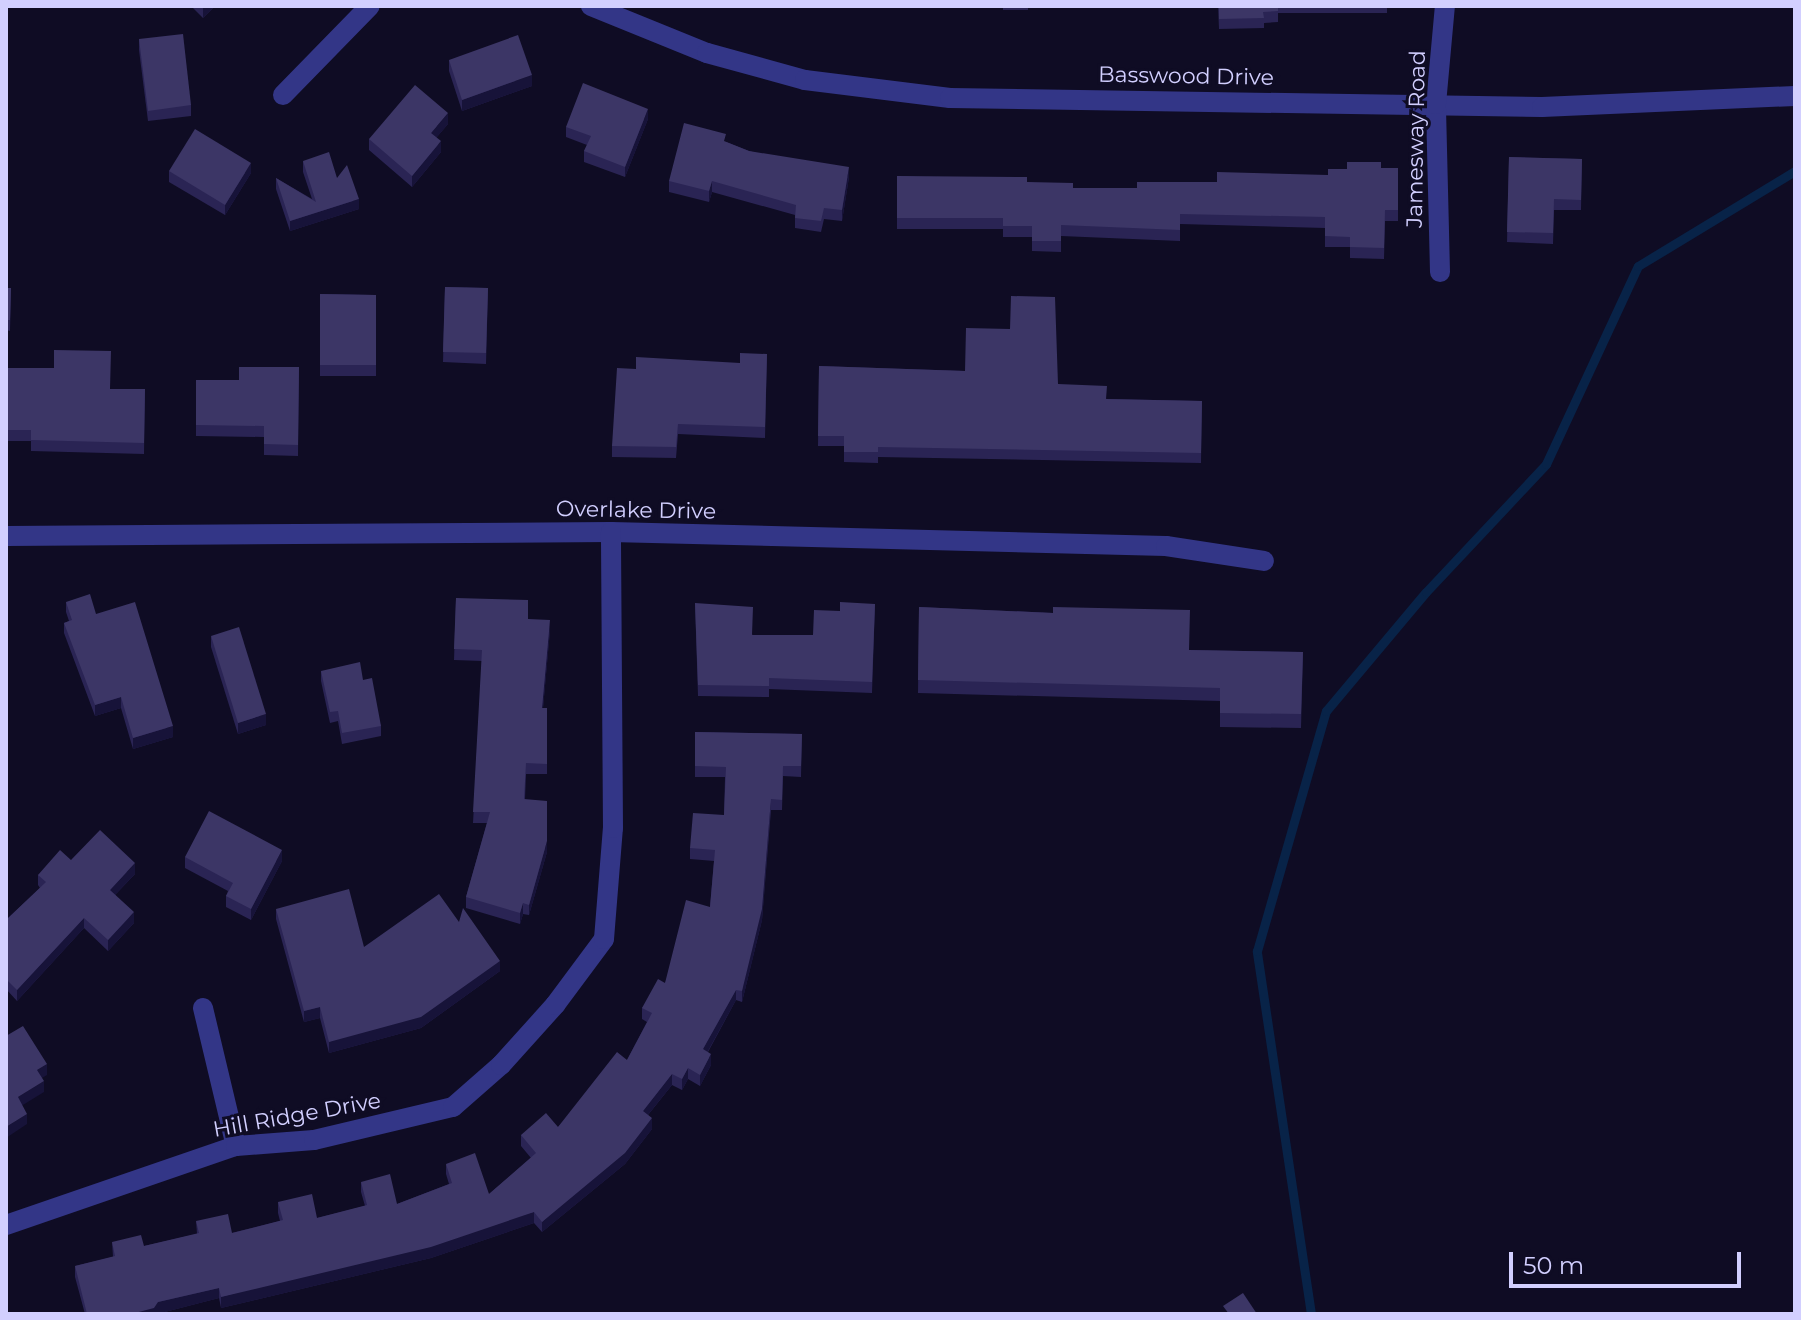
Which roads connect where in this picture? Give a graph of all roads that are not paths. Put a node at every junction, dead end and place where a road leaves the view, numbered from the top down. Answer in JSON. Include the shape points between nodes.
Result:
{"nodes":[{"id":1,"x":370,"y":6,"type":"edge"},
{"id":2,"x":591,"y":6,"type":"edge"},
{"id":3,"x":1445,"y":6,"type":"edge"},
{"id":4,"x":283,"y":95,"type":"dead end"},
{"id":5,"x":1795,"y":96,"type":"edge"},
{"id":6,"x":1436,"y":104,"type":"junction"},
{"id":7,"x":1440,"y":272,"type":"dead end"},
{"id":8,"x":611,"y":532,"type":"junction"},
{"id":9,"x":6,"y":536,"type":"edge"},
{"id":10,"x":1264,"y":561,"type":"dead end"},
{"id":11,"x":203,"y":1008,"type":"dead end"},
{"id":12,"x":236,"y":1146,"type":"junction"},
{"id":13,"x":6,"y":1225,"type":"edge"}],
"edges":[{"from":1,"to":4,"type":"street"},
{"from":2,"to":6,"type":"street","name":"Basswood Drive","via":[[707,53],[805,80],[950,98]]},
{"from":3,"to":6,"type":"street","name":"Jamesway Road"},
{"from":5,"to":6,"type":"street","name":"Basswood Drive","via":[[1542,107]]},
{"from":6,"to":7,"type":"street","name":"Jamesway Road"},
{"from":8,"to":9,"type":"street","name":"Overlake Drive"},
{"from":8,"to":10,"type":"street","name":"Overlake Drive","via":[[1166,546]]},
{"from":8,"to":12,"type":"street","name":"Hill Ridge Drive","via":[[613,828],[604,939],[555,1005],[453,1107],[314,1140]]},
{"from":11,"to":12,"type":"street"},
{"from":12,"to":13,"type":"street","name":"Hill Ridge Drive"}]}
